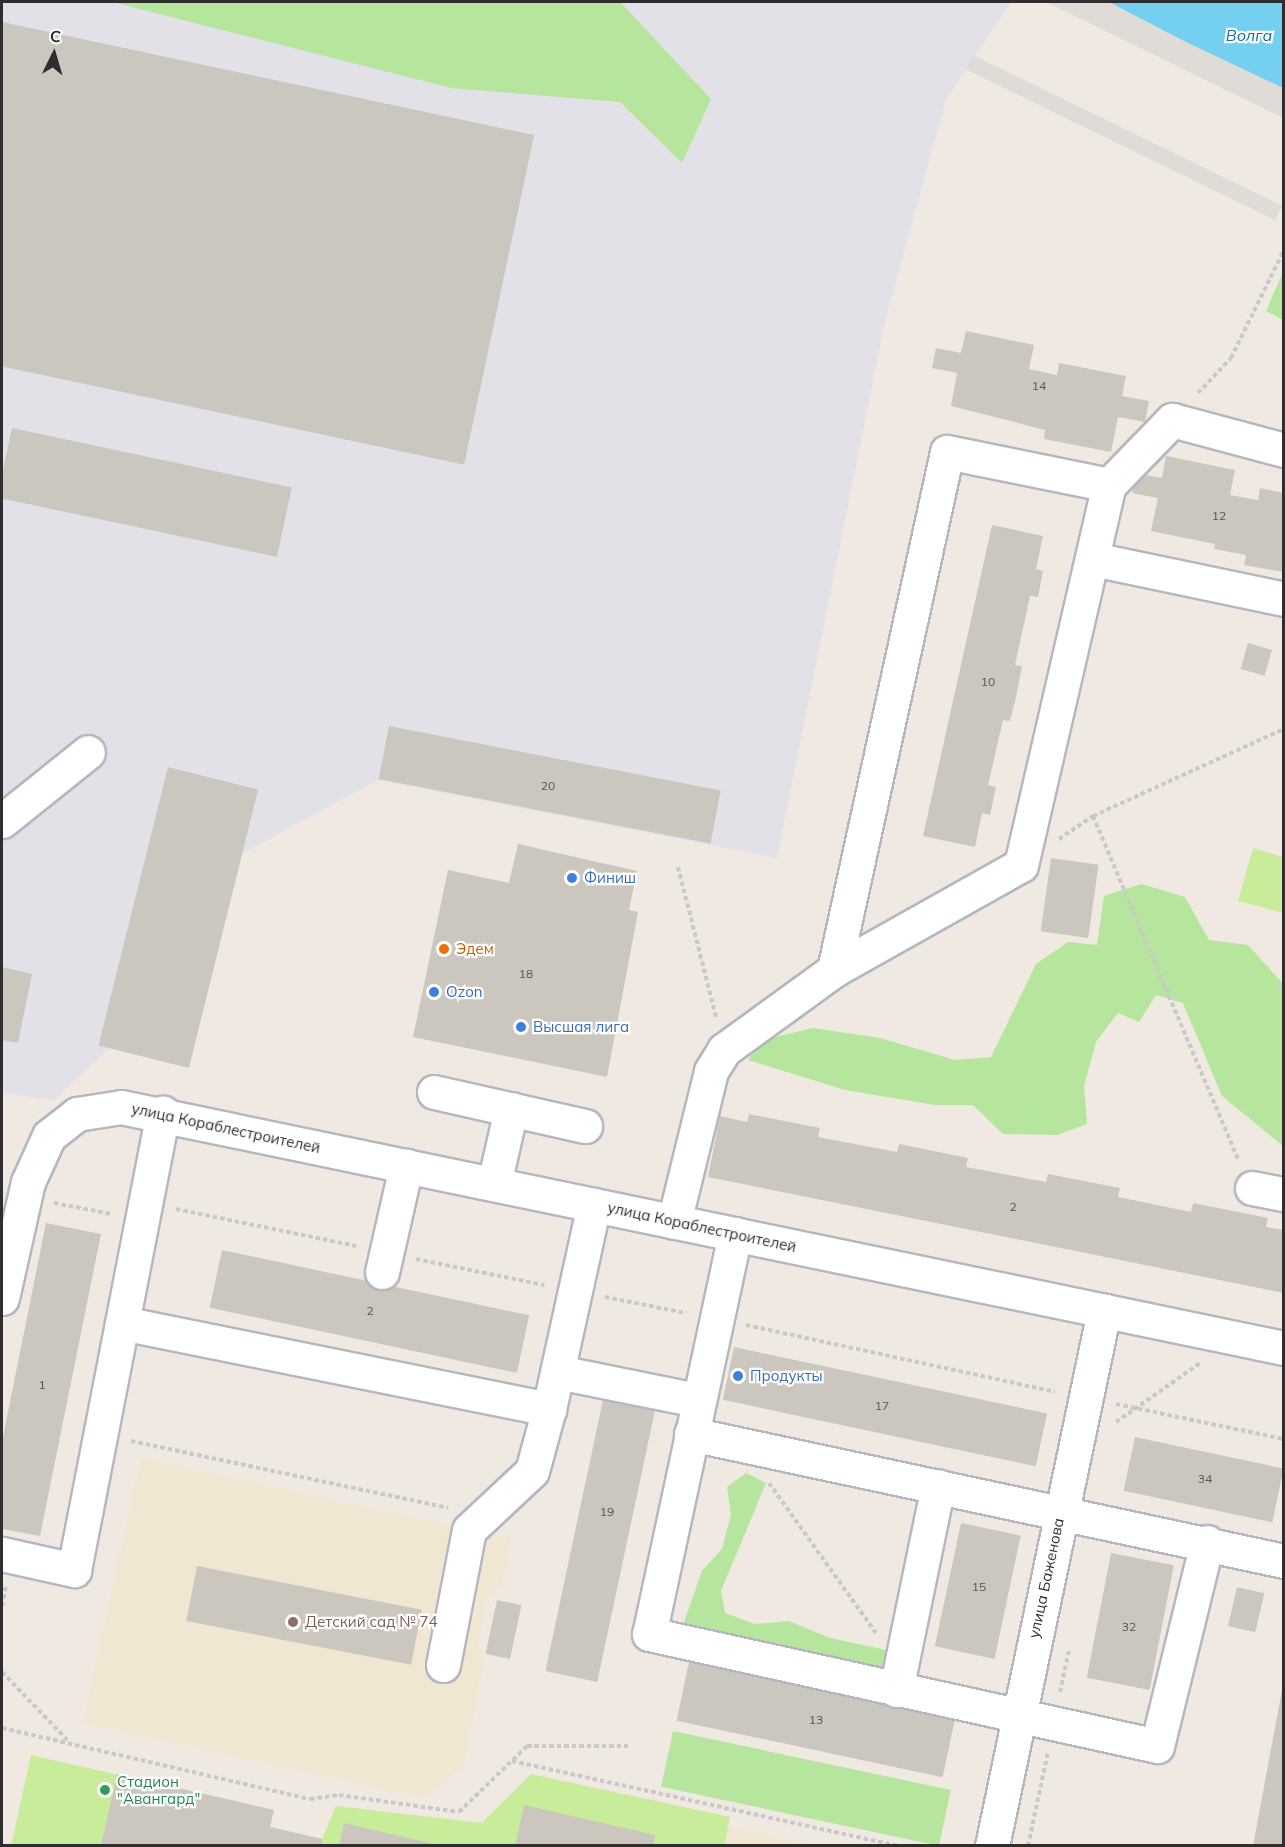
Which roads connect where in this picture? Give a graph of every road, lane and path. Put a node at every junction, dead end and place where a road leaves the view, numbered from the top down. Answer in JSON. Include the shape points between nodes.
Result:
{"nodes":[{"id":1,"x":1284,"y":250,"type":"edge"},
{"id":2,"x":1172,"y":420,"type":"junction"},
{"id":3,"x":1284,"y":450,"type":"edge"},
{"id":4,"x":1109,"y":485,"type":"junction"},
{"id":5,"x":1094,"y":559,"type":"junction"},
{"id":6,"x":1284,"y":599,"type":"edge"},
{"id":7,"x":1284,"y":729,"type":"edge"},
{"id":8,"x":88,"y":752,"type":"dead end"},
{"id":9,"x":1094,"y":816,"type":"junction"},
{"id":10,"x":2,"y":821,"type":"edge"},
{"id":11,"x":1021,"y":864,"type":"junction"},
{"id":12,"x":678,"y":867,"type":"dead end"},
{"id":13,"x":834,"y":970,"type":"junction"},
{"id":14,"x":724,"y":1050,"type":"junction"},
{"id":15,"x":434,"y":1092,"type":"dead end"},
{"id":16,"x":511,"y":1109,"type":"junction"},
{"id":17,"x":143,"y":1110,"type":"junction"},
{"id":18,"x":585,"y":1126,"type":"dead end"},
{"id":19,"x":406,"y":1166,"type":"junction"},
{"id":20,"x":494,"y":1184,"type":"junction"},
{"id":21,"x":1252,"y":1188,"type":"joint"},
{"id":22,"x":1284,"y":1194,"type":"edge"},
{"id":23,"x":24,"y":1197,"type":"junction"},
{"id":24,"x":594,"y":1205,"type":"junction"},
{"id":25,"x":142,"y":1219,"type":"junction"},
{"id":26,"x":674,"y":1222,"type":"junction"},
{"id":27,"x":735,"y":1234,"type":"junction"},
{"id":28,"x":382,"y":1272,"type":"dead end"},
{"id":29,"x":2,"y":1299,"type":"edge"},
{"id":30,"x":1104,"y":1311,"type":"junction"},
{"id":31,"x":122,"y":1323,"type":"junction"},
{"id":32,"x":1234,"y":1338,"type":"junction"},
{"id":33,"x":1284,"y":1348,"type":"edge"},
{"id":34,"x":558,"y":1372,"type":"junction"},
{"id":35,"x":697,"y":1400,"type":"junction"},
{"id":36,"x":549,"y":1408,"type":"junction"},
{"id":37,"x":1116,"y":1422,"type":"dead end"},
{"id":38,"x":691,"y":1434,"type":"junction"},
{"id":39,"x":741,"y":1445,"type":"junction"},
{"id":40,"x":93,"y":1469,"type":"junction"},
{"id":41,"x":938,"y":1486,"type":"junction"},
{"id":42,"x":1060,"y":1512,"type":"junction"},
{"id":43,"x":481,"y":1515,"type":"junction"},
{"id":44,"x":1206,"y":1542,"type":"junction"},
{"id":45,"x":2,"y":1554,"type":"edge"},
{"id":46,"x":1284,"y":1561,"type":"edge"},
{"id":47,"x":443,"y":1665,"type":"dead end"},
{"id":48,"x":2,"y":1671,"type":"edge"},
{"id":49,"x":898,"y":1679,"type":"junction"},
{"id":50,"x":1018,"y":1718,"type":"junction"},
{"id":51,"x":2,"y":1728,"type":"edge"},
{"id":52,"x":71,"y":1744,"type":"junction"},
{"id":53,"x":628,"y":1746,"type":"dead end"},
{"id":54,"x":512,"y":1761,"type":"junction"},
{"id":55,"x":899,"y":1845,"type":"edge"},
{"id":56,"x":992,"y":1845,"type":"edge"}],
"edges":[{"from":1,"to":2,"type":"path","via":[[1231,358]]},
{"from":2,"to":3,"type":"street"},
{"from":2,"to":4,"type":"street"},
{"from":4,"to":5,"type":"street"},
{"from":4,"to":13,"type":"street","via":[[947,452]]},
{"from":5,"to":6,"type":"street"},
{"from":5,"to":11,"type":"street"},
{"from":7,"to":9,"type":"path"},
{"from":8,"to":10,"type":"street"},
{"from":9,"to":11,"type":"path"},
{"from":9,"to":21,"type":"path"},
{"from":11,"to":13,"type":"street"},
{"from":12,"to":14,"type":"path"},
{"from":13,"to":14,"type":"street"},
{"from":14,"to":26,"type":"street","via":[[711,1071]]},
{"from":15,"to":16,"type":"street"},
{"from":16,"to":18,"type":"street"},
{"from":16,"to":20,"type":"street"},
{"from":17,"to":19,"type":"street","name":"улица Кораблестроителей"},
{"from":17,"to":23,"type":"street","name":"улица Кораблестроителей","via":[[97,1108],[63,1122],[37,1156]]},
{"from":17,"to":25,"type":"street"},
{"from":19,"to":20,"type":"street","name":"улица Кораблестроителей"},
{"from":19,"to":28,"type":"street"},
{"from":20,"to":24,"type":"street","name":"улица Кораблестроителей"},
{"from":21,"to":22,"type":"street"},
{"from":23,"to":25,"type":"path"},
{"from":23,"to":29,"type":"street","name":"улица Кораблестроителей"},
{"from":24,"to":26,"type":"street","name":"улица Кораблестроителей"},
{"from":24,"to":34,"type":"street"},
{"from":25,"to":31,"type":"street"},
{"from":26,"to":27,"type":"street","name":"улица Кораблестроителей"},
{"from":27,"to":30,"type":"street","name":"улица Кораблестроителей"},
{"from":27,"to":35,"type":"street"},
{"from":30,"to":32,"type":"street","name":"улица Кораблестроителей"},
{"from":30,"to":42,"type":"street","name":"улица Баженова"},
{"from":31,"to":36,"type":"street"},
{"from":31,"to":40,"type":"street"},
{"from":32,"to":33,"type":"street","name":"улица Кораблестроителей"},
{"from":32,"to":37,"type":"path"},
{"from":34,"to":35,"type":"street"},
{"from":34,"to":36,"type":"street"},
{"from":35,"to":38,"type":"street"},
{"from":36,"to":43,"type":"street","via":[[532,1471]]},
{"from":38,"to":39,"type":"street"},
{"from":38,"to":49,"type":"street","via":[[649,1634]]},
{"from":39,"to":41,"type":"street"},
{"from":39,"to":49,"type":"path"},
{"from":40,"to":43,"type":"path","via":[[133,1440]]},
{"from":40,"to":45,"type":"street","via":[[74,1570]]},
{"from":41,"to":42,"type":"street"},
{"from":41,"to":49,"type":"street"},
{"from":42,"to":44,"type":"street"},
{"from":42,"to":50,"type":"street","name":"улица Баженова"},
{"from":43,"to":47,"type":"street","via":[[470,1530]]},
{"from":44,"to":46,"type":"street"},
{"from":44,"to":50,"type":"street","via":[[1157,1746]]},
{"from":48,"to":52,"type":"path"},
{"from":49,"to":50,"type":"street"},
{"from":50,"to":56,"type":"street","name":"улица Баженова"},
{"from":51,"to":52,"type":"path"},
{"from":52,"to":54,"type":"path","via":[[310,1799],[339,1795],[459,1812]]},
{"from":53,"to":54,"type":"path","via":[[527,1746]]},
{"from":54,"to":55,"type":"path"}]}
